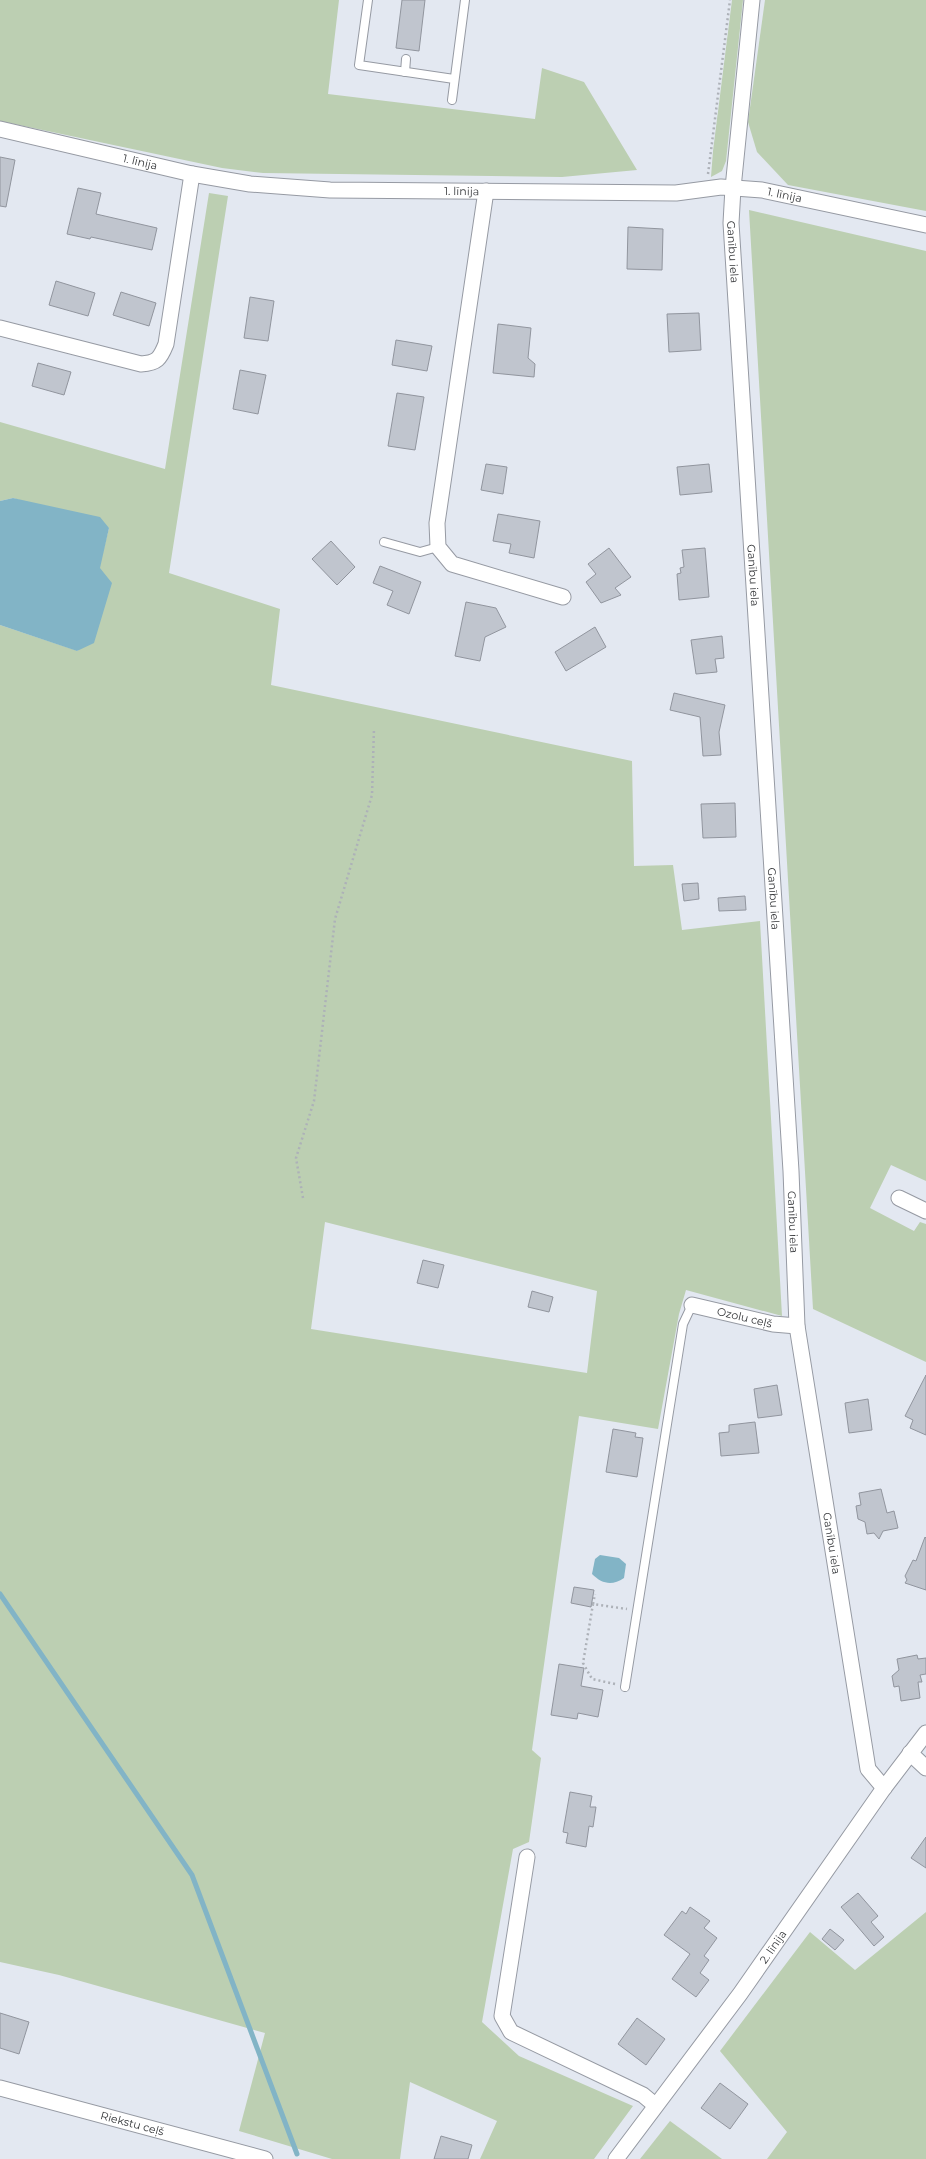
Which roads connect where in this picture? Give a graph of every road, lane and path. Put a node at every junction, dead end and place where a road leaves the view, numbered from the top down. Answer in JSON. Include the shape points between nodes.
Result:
{"nodes":[{"id":1,"x":368,"y":0,"type":"edge"},
{"id":2,"x":465,"y":0,"type":"edge"},
{"id":3,"x":730,"y":0,"type":"edge"},
{"id":4,"x":752,"y":0,"type":"edge"},
{"id":5,"x":406,"y":58,"type":"dead end"},
{"id":6,"x":405,"y":72,"type":"junction"},
{"id":7,"x":454,"y":79,"type":"junction"},
{"id":8,"x":452,"y":100,"type":"dead end"},
{"id":9,"x":0,"y":129,"type":"edge"},
{"id":10,"x":192,"y":174,"type":"junction"},
{"id":11,"x":733,"y":188,"type":"junction"},
{"id":12,"x":707,"y":189,"type":"junction"},
{"id":13,"x":486,"y":191,"type":"junction"},
{"id":14,"x":926,"y":225,"type":"edge"},
{"id":15,"x":0,"y":328,"type":"edge"},
{"id":16,"x":384,"y":542,"type":"dead end"},
{"id":17,"x":438,"y":547,"type":"junction"},
{"id":18,"x":563,"y":597,"type":"dead end"},
{"id":19,"x":374,"y":728,"type":"dead end"},
{"id":20,"x":302,"y":1198,"type":"dead end"},
{"id":21,"x":899,"y":1198,"type":"dead end"},
{"id":22,"x":926,"y":1211,"type":"edge"},
{"id":23,"x":692,"y":1305,"type":"joint"},
{"id":24,"x":797,"y":1326,"type":"junction"},
{"id":25,"x":595,"y":1594,"type":"dead end"},
{"id":26,"x":594,"y":1604,"type":"junction"},
{"id":27,"x":638,"y":1611,"type":"junction"},
{"id":28,"x":625,"y":1687,"type":"joint"},
{"id":29,"x":926,"y":1733,"type":"edge"},
{"id":30,"x":910,"y":1754,"type":"junction"},
{"id":31,"x":926,"y":1768,"type":"edge"},
{"id":32,"x":884,"y":1788,"type":"junction"},
{"id":33,"x":527,"y":1857,"type":"dead end"},
{"id":34,"x":0,"y":2088,"type":"edge"},
{"id":35,"x":655,"y":2105,"type":"junction"},
{"id":36,"x":265,"y":2159,"type":"edge"},
{"id":37,"x":616,"y":2159,"type":"edge"}],
"edges":[{"from":1,"to":6,"type":"lane","via":[[359,65]]},
{"from":2,"to":7,"type":"lane"},
{"from":3,"to":12,"type":"path"},
{"from":4,"to":11,"type":"street","name":"Ganību iela"},
{"from":5,"to":6,"type":"lane"},
{"from":6,"to":7,"type":"lane"},
{"from":7,"to":8,"type":"lane"},
{"from":9,"to":10,"type":"street","name":"1. līnija"},
{"from":10,"to":13,"type":"street","name":"1. līnija","via":[[250,184],[330,190]]},
{"from":10,"to":15,"type":"street","via":[[166,344],[161,357],[150,364],[141,364]]},
{"from":11,"to":12,"type":"street","name":"1. līnija"},
{"from":11,"to":14,"type":"street","name":"1. līnija","via":[[762,190]]},
{"from":11,"to":24,"type":"street","name":"Ganību iela","via":[[731,223],[791,1171]]},
{"from":12,"to":13,"type":"street","name":"1. līnija","via":[[676,193]]},
{"from":13,"to":17,"type":"street","via":[[437,523]]},
{"from":16,"to":17,"type":"lane","via":[[420,552]]},
{"from":17,"to":18,"type":"street","via":[[452,564]]},
{"from":19,"to":20,"type":"path","via":[[372,795],[335,919],[314,1101],[296,1158]]},
{"from":21,"to":22,"type":"street"},
{"from":23,"to":24,"type":"street","name":"Ozolu ceļš","via":[[773,1324]]},
{"from":23,"to":27,"type":"lane","via":[[683,1324]]},
{"from":24,"to":32,"type":"street","name":"Ganību iela","via":[[868,1769]]},
{"from":25,"to":26,"type":"path"},
{"from":26,"to":27,"type":"path"},
{"from":26,"to":28,"type":"path","via":[[583,1663],[592,1679]]},
{"from":27,"to":28,"type":"lane"},
{"from":29,"to":30,"type":"street","name":"2. līnija"},
{"from":30,"to":31,"type":"street"},
{"from":30,"to":32,"type":"street","name":"2. līnija"},
{"from":32,"to":35,"type":"street","name":"2. līnija","via":[[740,1994]]},
{"from":33,"to":35,"type":"street","via":[[502,2016],[511,2032],[643,2095]]},
{"from":34,"to":36,"type":"street","name":"Riekstu ceļš"},
{"from":35,"to":37,"type":"street","name":"2. līnija"}]}
